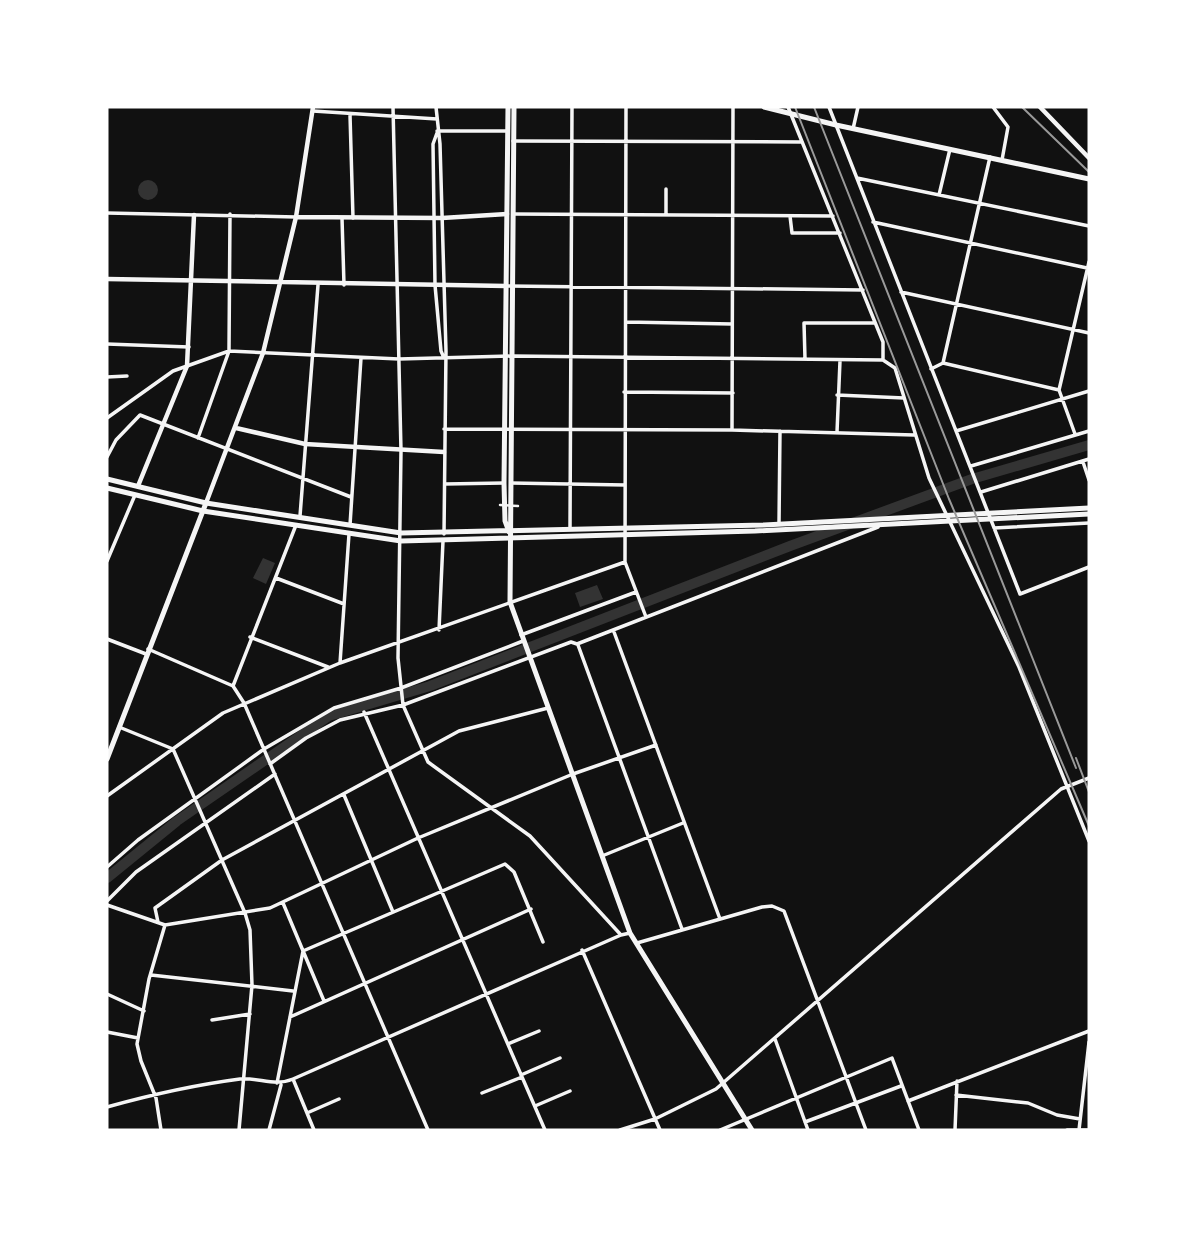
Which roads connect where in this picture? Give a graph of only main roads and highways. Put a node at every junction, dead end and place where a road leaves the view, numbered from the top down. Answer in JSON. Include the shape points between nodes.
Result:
{"nodes":[{"id":1,"x":508,"y":107,"type":"edge"},
{"id":2,"x":514,"y":107,"type":"edge"},
{"id":3,"x":764,"y":107,"type":"edge"},
{"id":4,"x":789,"y":110,"type":"edge"},
{"id":5,"x":511,"y":141,"type":"junction"},
{"id":6,"x":1089,"y":179,"type":"edge"},
{"id":7,"x":510,"y":214,"type":"junction"},
{"id":8,"x":509,"y":356,"type":"junction"},
{"id":9,"x":107,"y":479,"type":"edge"},
{"id":10,"x":107,"y":488,"type":"edge"},
{"id":11,"x":206,"y":503,"type":"junction"},
{"id":12,"x":1089,"y":508,"type":"edge"},
{"id":13,"x":203,"y":511,"type":"junction"},
{"id":14,"x":1089,"y":514,"type":"edge"},
{"id":15,"x":349,"y":530,"type":"junction"},
{"id":16,"x":509,"y":532,"type":"junction"},
{"id":17,"x":624,"y":532,"type":"junction"},
{"id":18,"x":444,"y":537,"type":"junction"},
{"id":19,"x":509,"y":540,"type":"junction"},
{"id":20,"x":107,"y":759,"type":"edge"},
{"id":21,"x":752,"y":1130,"type":"edge"}],
"edges":[{"from":1,"to":5,"type":"main road"},
{"from":2,"to":5,"type":"main road"},
{"from":3,"to":4,"type":"main road"},
{"from":4,"to":6,"type":"main road","via":[[853,129]]},
{"from":5,"to":7,"type":"main road"},
{"from":7,"to":8,"type":"main road"},
{"from":7,"to":8,"type":"main road","via":[[513,286]]},
{"from":8,"to":16,"type":"main road","via":[[513,429]]},
{"from":8,"to":16,"type":"main road","via":[[504,483]]},
{"from":9,"to":11,"type":"main road"},
{"from":10,"to":13,"type":"main road"},
{"from":11,"to":13,"type":"main road"},
{"from":11,"to":15,"type":"main road"},
{"from":12,"to":17,"type":"main road"},
{"from":13,"to":15,"type":"main road"},
{"from":13,"to":20,"type":"main road"},
{"from":14,"to":17,"type":"main road","via":[[755,531]]},
{"from":15,"to":18,"type":"main road"},
{"from":15,"to":18,"type":"main road","via":[[401,541]]},
{"from":16,"to":17,"type":"main road"},
{"from":16,"to":18,"type":"main road"},
{"from":16,"to":19,"type":"main road"},
{"from":17,"to":19,"type":"main road"},
{"from":18,"to":19,"type":"main road"},
{"from":19,"to":21,"type":"main road","via":[[510,602],[630,933]]}]}
